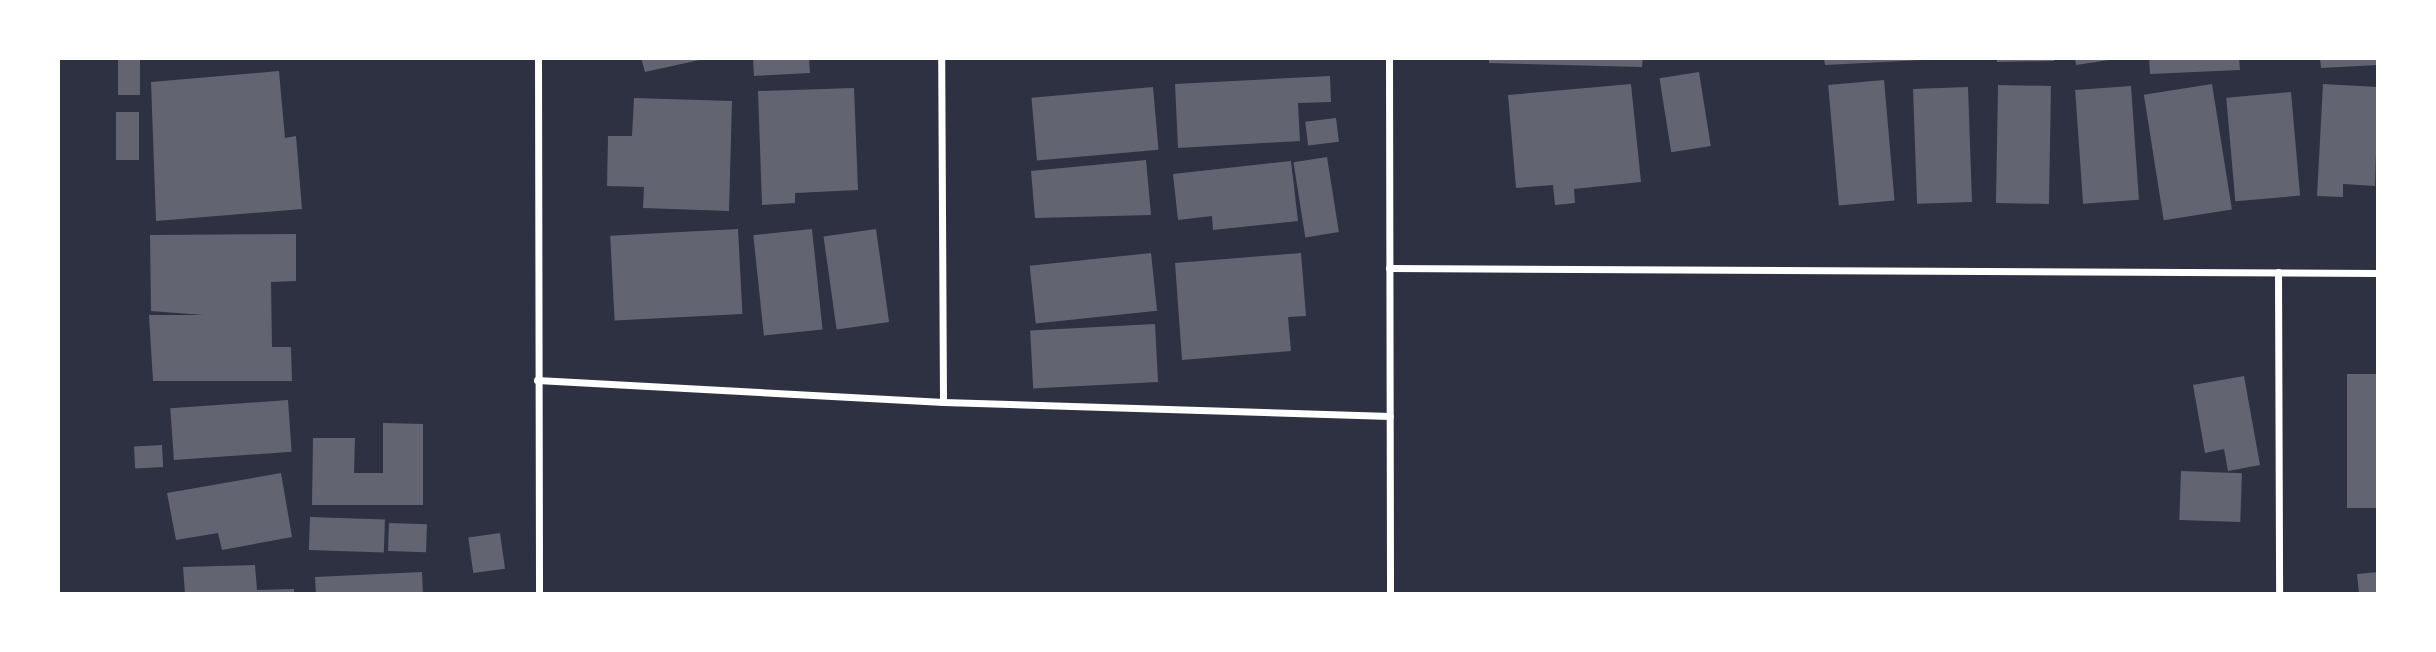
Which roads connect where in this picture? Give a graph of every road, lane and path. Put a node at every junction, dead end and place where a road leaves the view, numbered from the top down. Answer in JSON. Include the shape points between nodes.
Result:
{"nodes":[{"id":1,"x":538,"y":58,"type":"edge"},
{"id":2,"x":941,"y":58,"type":"edge"},
{"id":3,"x":1389,"y":58,"type":"edge"},
{"id":4,"x":1389,"y":268,"type":"junction"},
{"id":5,"x":2278,"y":272,"type":"junction"},
{"id":6,"x":2378,"y":273,"type":"edge"},
{"id":7,"x":537,"y":380,"type":"junction"},
{"id":8,"x":943,"y":402,"type":"junction"},
{"id":9,"x":1390,"y":415,"type":"junction"},
{"id":10,"x":539,"y":594,"type":"edge"},
{"id":11,"x":1390,"y":594,"type":"edge"},
{"id":12,"x":2279,"y":594,"type":"edge"}],
"edges":[{"from":1,"to":7,"type":"street"},
{"from":2,"to":8,"type":"street"},
{"from":3,"to":4,"type":"street"},
{"from":4,"to":5,"type":"street"},
{"from":4,"to":9,"type":"street"},
{"from":5,"to":6,"type":"street"},
{"from":5,"to":12,"type":"street"},
{"from":7,"to":8,"type":"street"},
{"from":7,"to":10,"type":"street"},
{"from":8,"to":9,"type":"street"},
{"from":9,"to":11,"type":"street"}]}
